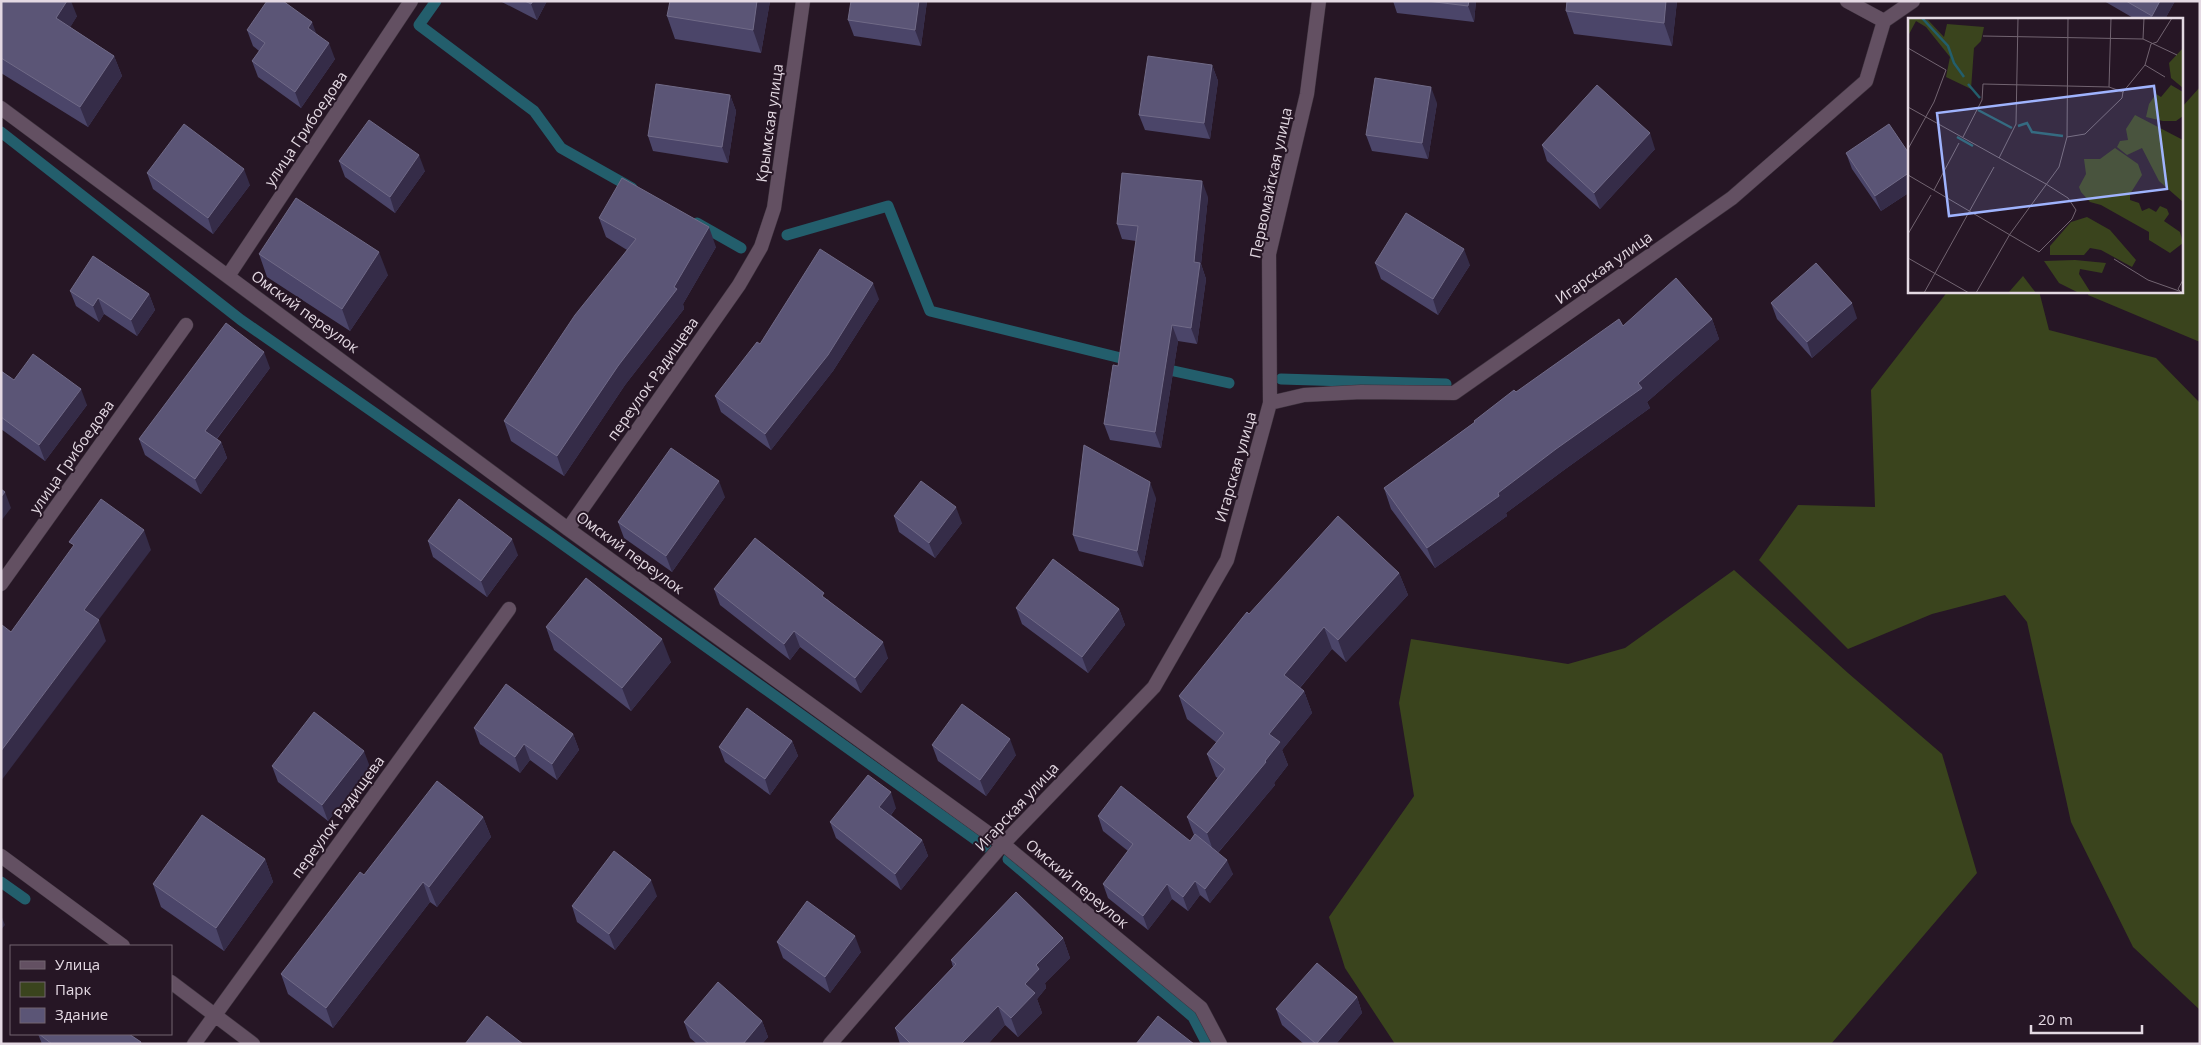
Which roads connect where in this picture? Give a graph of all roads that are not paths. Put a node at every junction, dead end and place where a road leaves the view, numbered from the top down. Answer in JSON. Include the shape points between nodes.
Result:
{"nodes":[{"id":1,"x":412,"y":1,"type":"edge"},
{"id":2,"x":803,"y":1,"type":"edge"},
{"id":3,"x":1319,"y":1,"type":"edge"},
{"id":4,"x":1847,"y":1,"type":"edge"},
{"id":5,"x":1913,"y":1,"type":"edge"},
{"id":6,"x":1884,"y":21,"type":"junction"},
{"id":7,"x":1,"y":108,"type":"edge"},
{"id":8,"x":762,"y":247,"type":"joint"},
{"id":9,"x":228,"y":276,"type":"junction"},
{"id":10,"x":186,"y":325,"type":"dead end"},
{"id":11,"x":1270,"y":404,"type":"junction"},
{"id":12,"x":568,"y":529,"type":"junction"},
{"id":13,"x":1,"y":584,"type":"edge"},
{"id":14,"x":509,"y":609,"type":"dead end"},
{"id":15,"x":1003,"y":844,"type":"junction"},
{"id":16,"x":1,"y":856,"type":"edge"},
{"id":17,"x":122,"y":945,"type":"edge"},
{"id":18,"x":172,"y":983,"type":"edge"},
{"id":19,"x":215,"y":1015,"type":"junction"},
{"id":20,"x":194,"y":1044,"type":"edge"},
{"id":21,"x":253,"y":1044,"type":"edge"},
{"id":22,"x":830,"y":1044,"type":"edge"},
{"id":23,"x":1220,"y":1044,"type":"edge"}],
"edges":[{"from":1,"to":9,"type":"street","name":"улица Грибоедова"},
{"from":2,"to":8,"type":"street","name":"Крымская улица","via":[[774,208]]},
{"from":3,"to":11,"type":"street","name":"Первомайская улица","via":[[1307,94],[1269,254]]},
{"from":4,"to":6,"type":"street"},
{"from":5,"to":6,"type":"street"},
{"from":6,"to":11,"type":"street","name":"Игарская улица","via":[[1866,81],[1732,198],[1454,393],[1304,395]]},
{"from":7,"to":9,"type":"street","name":"Омский переулок"},
{"from":8,"to":12,"type":"street","name":"переулок Радищева","via":[[739,285]]},
{"from":9,"to":12,"type":"street","name":"Омский переулок"},
{"from":10,"to":13,"type":"street","name":"улица Грибоедова"},
{"from":11,"to":15,"type":"street","name":"Игарская улица","via":[[1227,560],[1154,687]]},
{"from":12,"to":15,"type":"street","name":"Омский переулок"},
{"from":14,"to":19,"type":"street","name":"переулок Радищева"},
{"from":15,"to":22,"type":"street","name":"Игарская улица"},
{"from":15,"to":23,"type":"street","name":"Омский переулок","via":[[1201,1008]]},
{"from":16,"to":17,"type":"street"},
{"from":18,"to":19,"type":"street"},
{"from":19,"to":20,"type":"street","name":"переулок Радищева"},
{"from":19,"to":21,"type":"street"}]}
